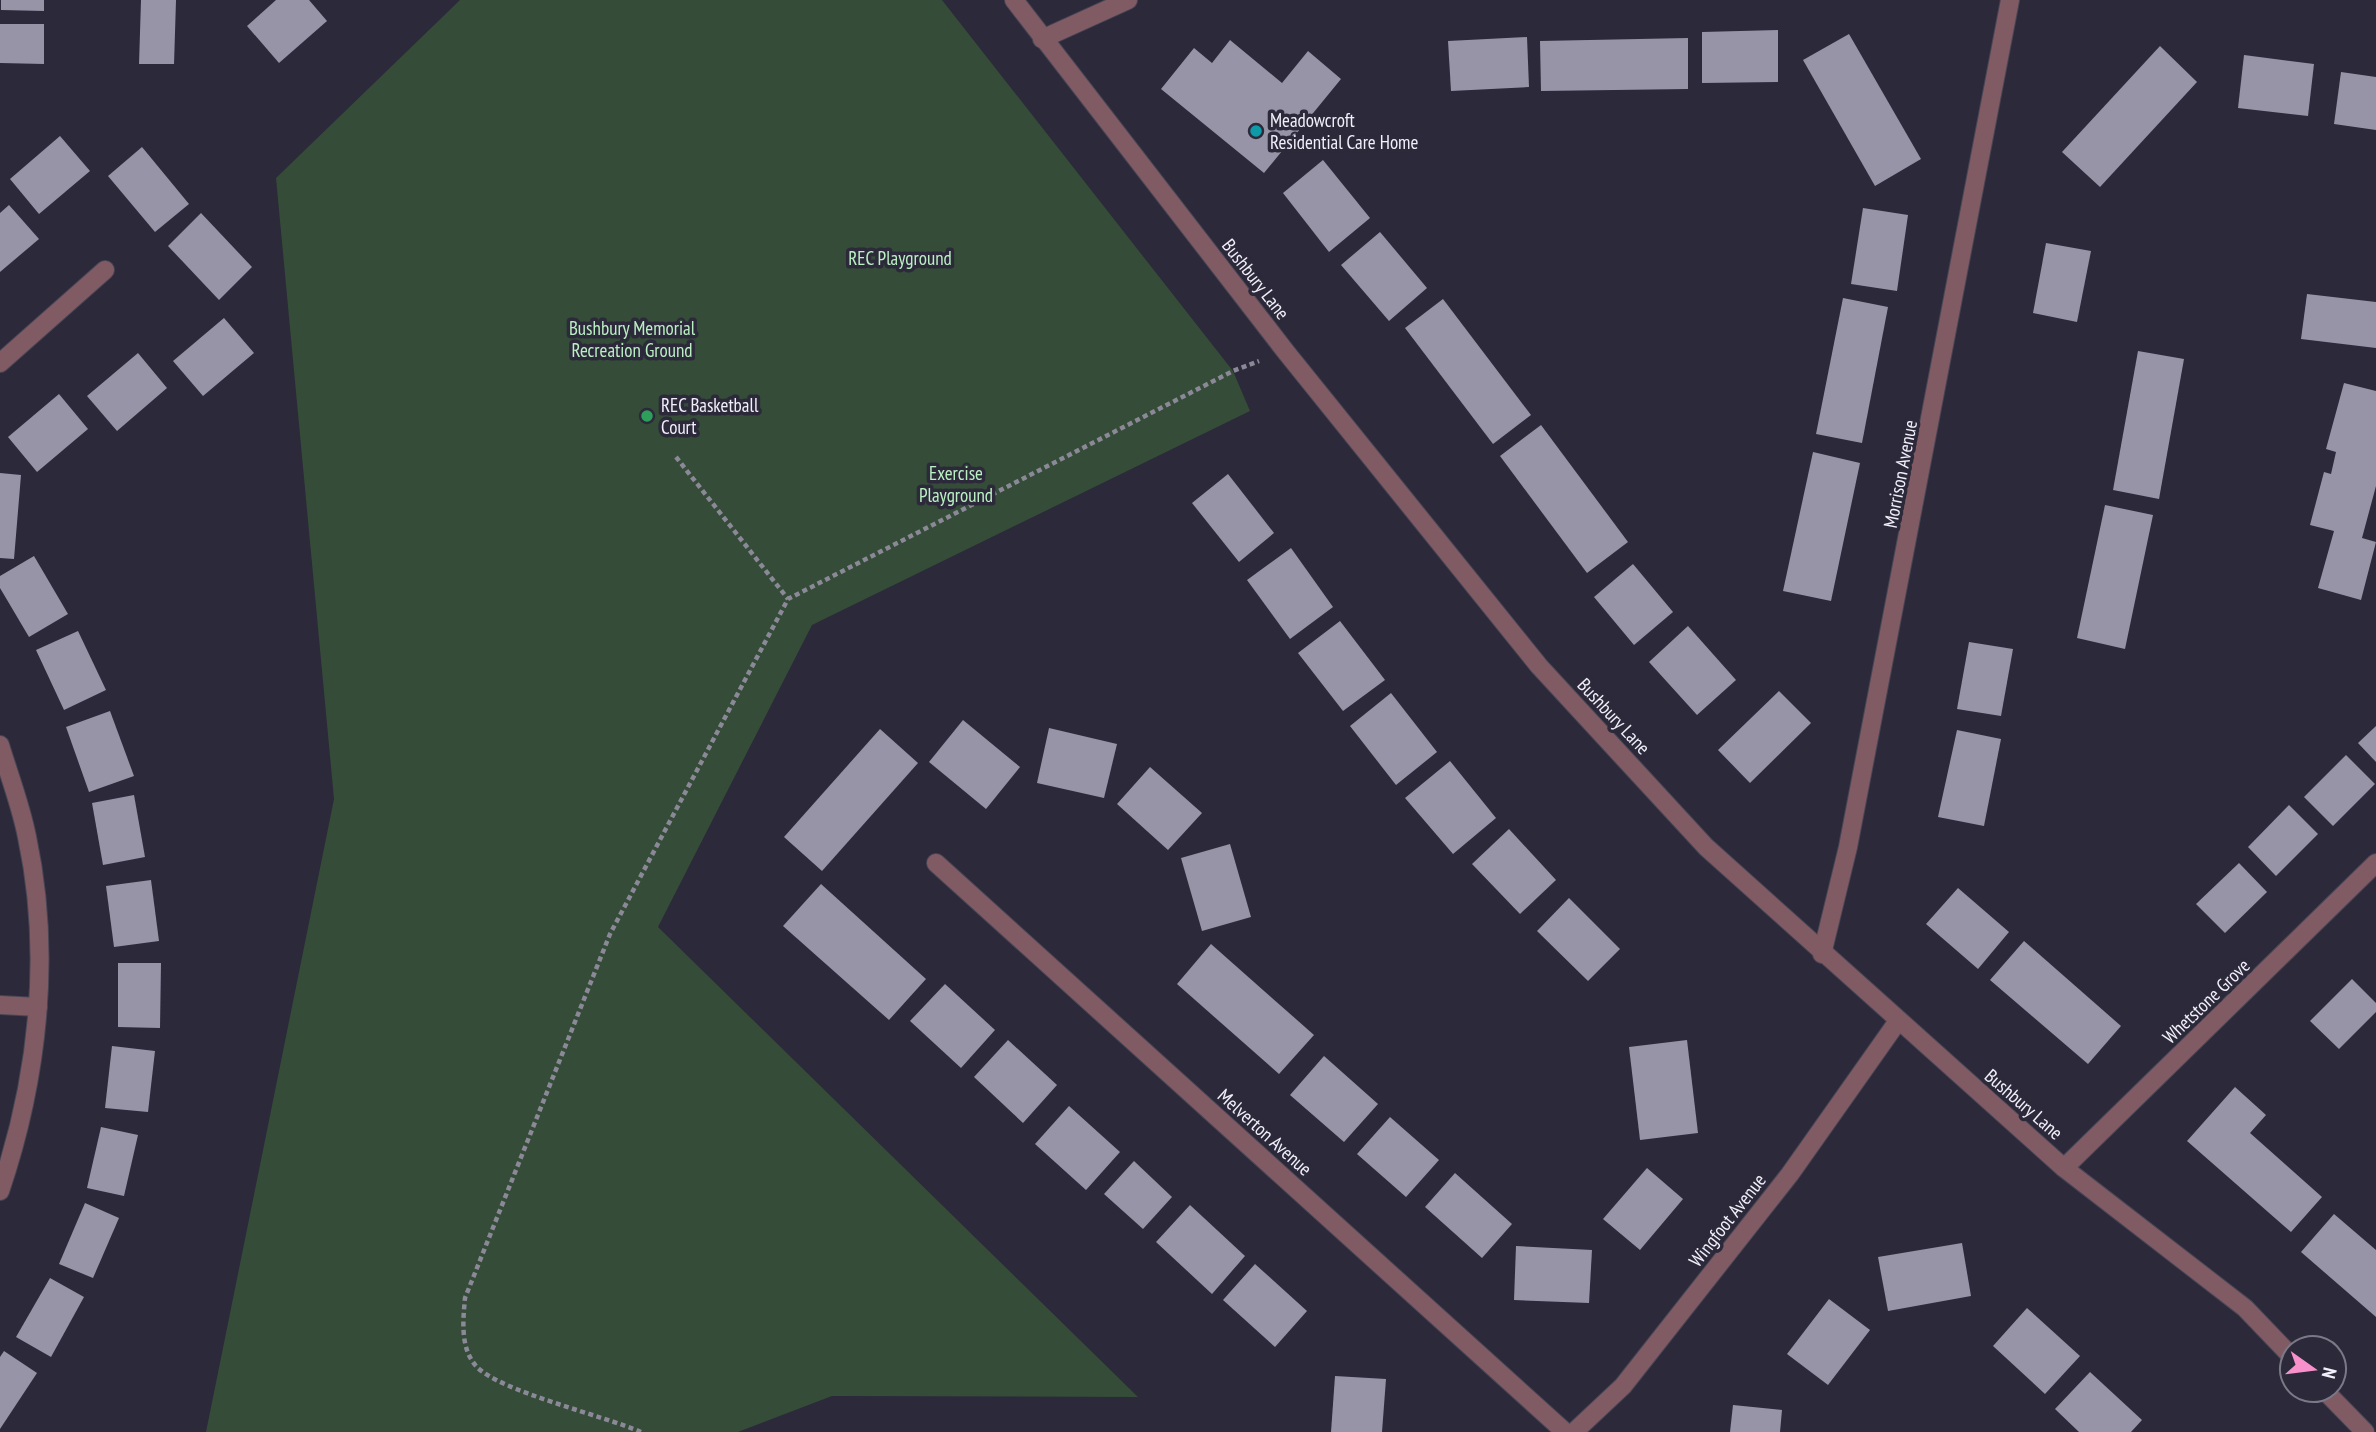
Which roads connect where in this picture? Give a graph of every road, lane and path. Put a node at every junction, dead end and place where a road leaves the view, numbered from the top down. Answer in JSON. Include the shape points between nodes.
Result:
{"nodes":[{"id":1,"x":1014,"y":0,"type":"edge"},
{"id":2,"x":1128,"y":0,"type":"edge"},
{"id":3,"x":2010,"y":0,"type":"edge"},
{"id":4,"x":1042,"y":39,"type":"junction"},
{"id":5,"x":105,"y":270,"type":"dead end"},
{"id":6,"x":1286,"y":352,"type":"junction"},
{"id":7,"x":0,"y":363,"type":"edge"},
{"id":8,"x":676,"y":457,"type":"dead end"},
{"id":9,"x":788,"y":598,"type":"junction"},
{"id":10,"x":0,"y":745,"type":"edge"},
{"id":11,"x":936,"y":863,"type":"dead end"},
{"id":12,"x":2376,"y":863,"type":"edge"},
{"id":13,"x":1822,"y":954,"type":"junction"},
{"id":14,"x":0,"y":1005,"type":"edge"},
{"id":15,"x":38,"y":1007,"type":"junction"},
{"id":16,"x":1898,"y":1021,"type":"junction"},
{"id":17,"x":2064,"y":1168,"type":"junction"},
{"id":18,"x":0,"y":1191,"type":"edge"},
{"id":19,"x":2278,"y":1342,"type":"edge"},
{"id":20,"x":2338,"y":1404,"type":"edge"},
{"id":21,"x":641,"y":1432,"type":"edge"},
{"id":22,"x":1565,"y":1432,"type":"edge"},
{"id":23,"x":1574,"y":1432,"type":"edge"},
{"id":24,"x":2365,"y":1432,"type":"edge"}],
"edges":[{"from":1,"to":4,"type":"street","name":"Bushbury Lane"},
{"from":2,"to":4,"type":"street"},
{"from":3,"to":13,"type":"street","name":"Morrison Avenue","via":[[1851,834]]},
{"from":4,"to":6,"type":"street","name":"Bushbury Lane"},
{"from":5,"to":7,"type":"street"},
{"from":6,"to":9,"type":"path","via":[[1221,377]]},
{"from":6,"to":13,"type":"street","name":"Bushbury Lane","via":[[1539,666],[1706,847]]},
{"from":8,"to":9,"type":"path"},
{"from":9,"to":21,"type":"path","via":[[610,934],[466,1298],[462,1333],[476,1366],[507,1385]]},
{"from":10,"to":15,"type":"street","via":[[27,837],[37,901]]},
{"from":11,"to":22,"type":"street","name":"Melverton Avenue"},
{"from":12,"to":17,"type":"street","name":"Whetstone Grove"},
{"from":13,"to":16,"type":"street","name":"Bushbury Lane"},
{"from":14,"to":15,"type":"street"},
{"from":15,"to":18,"type":"street","via":[[28,1085]]},
{"from":16,"to":17,"type":"street","name":"Bushbury Lane"},
{"from":16,"to":23,"type":"street","name":"Wingfoot Avenue","via":[[1790,1174],[1623,1386]]},
{"from":17,"to":19,"type":"street","name":"Bushbury Lane","via":[[2245,1308]]},
{"from":20,"to":24,"type":"street"}]}
